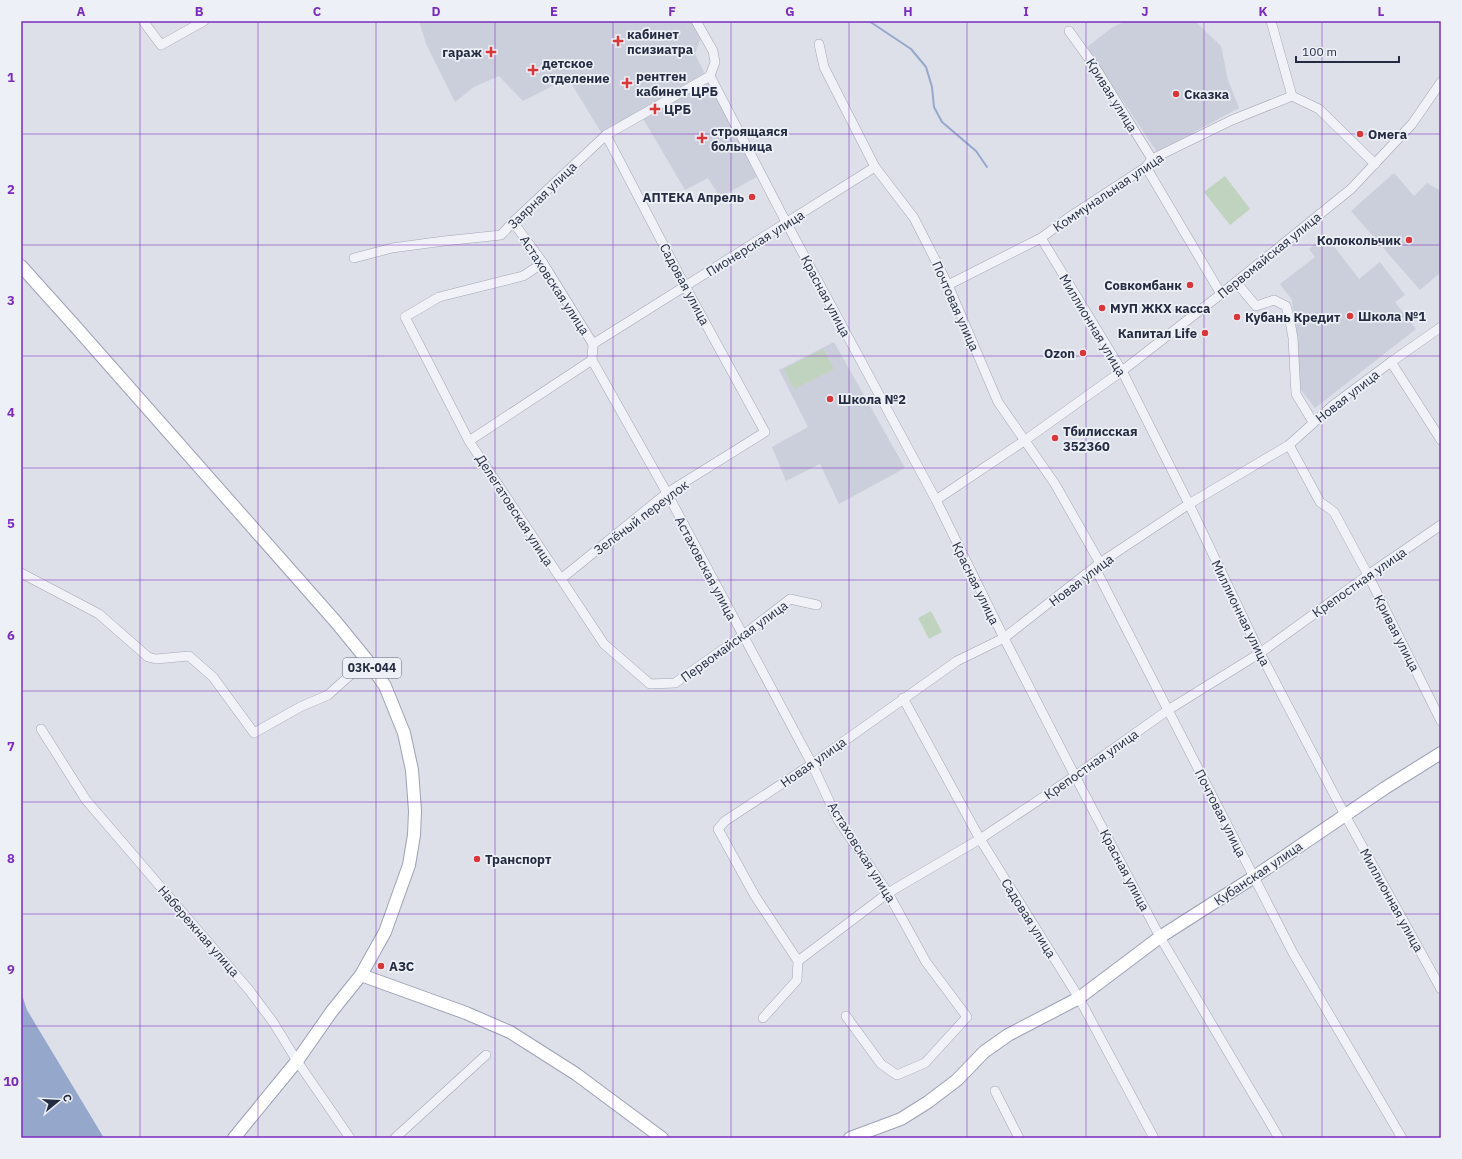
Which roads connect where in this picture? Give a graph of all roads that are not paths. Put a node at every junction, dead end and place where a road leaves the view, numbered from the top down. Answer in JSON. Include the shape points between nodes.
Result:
{"nodes":[{"id":1,"x":143,"y":21,"type":"edge"},
{"id":2,"x":204,"y":21,"type":"edge"},
{"id":3,"x":696,"y":21,"type":"edge"},
{"id":4,"x":1271,"y":21,"type":"edge"},
{"id":5,"x":1069,"y":31,"type":"dead end"},
{"id":6,"x":819,"y":44,"type":"dead end"},
{"id":7,"x":710,"y":76,"type":"junction"},
{"id":8,"x":1441,"y":82,"type":"edge"},
{"id":9,"x":1292,"y":96,"type":"junction"},
{"id":10,"x":606,"y":135,"type":"junction"},
{"id":11,"x":1152,"y":159,"type":"junction"},
{"id":12,"x":1375,"y":164,"type":"junction"},
{"id":13,"x":876,"y":167,"type":"junction"},
{"id":14,"x":1146,"y":167,"type":"junction"},
{"id":15,"x":512,"y":222,"type":"junction"},
{"id":16,"x":786,"y":222,"type":"junction"},
{"id":17,"x":1041,"y":238,"type":"junction"},
{"id":18,"x":354,"y":258,"type":"dead end"},
{"id":19,"x":543,"y":263,"type":"junction"},
{"id":20,"x":21,"y":266,"type":"edge"},
{"id":21,"x":1236,"y":282,"type":"junction"},
{"id":22,"x":948,"y":285,"type":"junction"},
{"id":23,"x":685,"y":286,"type":"junction"},
{"id":24,"x":1221,"y":294,"type":"junction"},
{"id":25,"x":1441,"y":327,"type":"edge"},
{"id":26,"x":593,"y":344,"type":"junction"},
{"id":27,"x":592,"y":360,"type":"junction"},
{"id":28,"x":1391,"y":362,"type":"junction"},
{"id":29,"x":1122,"y":371,"type":"junction"},
{"id":30,"x":1313,"y":422,"type":"junction"},
{"id":31,"x":765,"y":432,"type":"joint"},
{"id":32,"x":1441,"y":440,"type":"edge"},
{"id":33,"x":470,"y":441,"type":"junction"},
{"id":34,"x":1024,"y":441,"type":"junction"},
{"id":35,"x":1289,"y":445,"type":"junction"},
{"id":36,"x":667,"y":494,"type":"junction"},
{"id":37,"x":936,"y":500,"type":"junction"},
{"id":38,"x":1189,"y":504,"type":"junction"},
{"id":39,"x":1441,"y":526,"type":"edge"},
{"id":40,"x":1098,"y":566,"type":"junction"},
{"id":41,"x":21,"y":573,"type":"edge"},
{"id":42,"x":1368,"y":575,"type":"junction"},
{"id":43,"x":561,"y":579,"type":"junction"},
{"id":44,"x":817,"y":605,"type":"dead end"},
{"id":45,"x":742,"y":636,"type":"junction"},
{"id":46,"x":1004,"y":638,"type":"junction"},
{"id":47,"x":1260,"y":653,"type":"junction"},
{"id":48,"x":367,"y":660,"type":"junction"},
{"id":49,"x":650,"y":684,"type":"joint"},
{"id":50,"x":903,"y":698,"type":"junction"},
{"id":51,"x":1168,"y":710,"type":"junction"},
{"id":52,"x":1441,"y":721,"type":"edge"},
{"id":53,"x":41,"y":729,"type":"dead end"},
{"id":54,"x":1441,"y":753,"type":"edge"},
{"id":55,"x":812,"y":764,"type":"junction"},
{"id":56,"x":1075,"y":776,"type":"junction"},
{"id":57,"x":1345,"y":815,"type":"junction"},
{"id":58,"x":980,"y":839,"type":"junction"},
{"id":59,"x":1254,"y":877,"type":"junction"},
{"id":60,"x":888,"y":893,"type":"junction"},
{"id":61,"x":1160,"y":937,"type":"junction"},
{"id":62,"x":798,"y":961,"type":"junction"},
{"id":63,"x":361,"y":975,"type":"junction"},
{"id":64,"x":1441,"y":989,"type":"edge"},
{"id":65,"x":1079,"y":998,"type":"junction"},
{"id":66,"x":846,"y":1016,"type":"dead end"},
{"id":67,"x":763,"y":1018,"type":"dead end"},
{"id":68,"x":486,"y":1055,"type":"dead end"},
{"id":69,"x":297,"y":1061,"type":"junction"},
{"id":70,"x":995,"y":1091,"type":"dead end"},
{"id":71,"x":234,"y":1138,"type":"edge"},
{"id":72,"x":350,"y":1138,"type":"edge"},
{"id":73,"x":395,"y":1138,"type":"edge"},
{"id":74,"x":662,"y":1138,"type":"edge"},
{"id":75,"x":850,"y":1138,"type":"edge"},
{"id":76,"x":1020,"y":1138,"type":"edge"},
{"id":77,"x":1154,"y":1138,"type":"edge"},
{"id":78,"x":1279,"y":1138,"type":"edge"},
{"id":79,"x":1402,"y":1138,"type":"edge"}],
"edges":[{"from":1,"to":2,"type":"street","via":[[162,45]]},
{"from":3,"to":7,"type":"street","via":[[713,51],[715,62]]},
{"from":4,"to":9,"type":"street"},
{"from":5,"to":11,"type":"street","name":"Кривая улица"},
{"from":6,"to":13,"type":"street","name":"Почтовая улица","via":[[824,67]]},
{"from":7,"to":10,"type":"street","name":"Заярная улица"},
{"from":7,"to":16,"type":"street","name":"Красная улица"},
{"from":8,"to":12,"type":"street","name":"Первомайская улица","via":[[1412,124]]},
{"from":9,"to":11,"type":"street","name":"Коммунальная улица","via":[[1232,120]]},
{"from":9,"to":12,"type":"street","via":[[1319,109]]},
{"from":10,"to":15,"type":"street","name":"Заярная улица"},
{"from":10,"to":23,"type":"street","name":"Садовая улица"},
{"from":11,"to":14,"type":"street","name":"Коммунальная улица"},
{"from":12,"to":21,"type":"street","name":"Первомайская улица","via":[[1352,189]]},
{"from":13,"to":16,"type":"street","name":"Пионерская улица"},
{"from":13,"to":22,"type":"street","name":"Почтовая улица","via":[[914,218]]},
{"from":14,"to":17,"type":"street","name":"Коммунальная улица"},
{"from":14,"to":24,"type":"street"},
{"from":15,"to":18,"type":"street","name":"Заярная улица","via":[[501,235],[392,248]]},
{"from":15,"to":19,"type":"street","name":"Астаховская улица"},
{"from":16,"to":23,"type":"street","name":"Пионерская улица"},
{"from":16,"to":37,"type":"street","name":"Красная улица"},
{"from":17,"to":22,"type":"street","name":"Коммунальная улица"},
{"from":17,"to":29,"type":"street","name":"Миллионная улица"},
{"from":19,"to":26,"type":"street","name":"Астаховская улица"},
{"from":19,"to":33,"type":"street","name":"Делегатовская улица","via":[[523,276],[439,297],[405,317]]},
{"from":20,"to":48,"type":"main road","number":"03К-044"},
{"from":21,"to":24,"type":"street","name":"Первомайская улица"},
{"from":21,"to":30,"type":"street","via":[[1256,306],[1274,300],[1286,306],[1293,338],[1296,394]]},
{"from":22,"to":34,"type":"street","name":"Почтовая улица","via":[[998,402]]},
{"from":23,"to":26,"type":"street","name":"Пионерская улица"},
{"from":23,"to":31,"type":"street","name":"Садовая улица"},
{"from":24,"to":29,"type":"street","name":"Первомайская улица"},
{"from":25,"to":28,"type":"street","name":"Новая улица"},
{"from":26,"to":27,"type":"street","name":"Астаховская улица"},
{"from":27,"to":33,"type":"street"},
{"from":27,"to":36,"type":"street","name":"Астаховская улица"},
{"from":28,"to":30,"type":"street","name":"Новая улица"},
{"from":28,"to":32,"type":"street"},
{"from":29,"to":34,"type":"street","name":"Первомайская улица"},
{"from":29,"to":38,"type":"street","name":"Миллионная улица"},
{"from":30,"to":35,"type":"street","name":"Новая улица"},
{"from":31,"to":36,"type":"street","name":"Зелёный переулок"},
{"from":33,"to":43,"type":"street","name":"Делегатовская улица"},
{"from":34,"to":37,"type":"street","name":"Первомайская улица"},
{"from":34,"to":40,"type":"street","name":"Почтовая улица","via":[[1055,484]]},
{"from":35,"to":38,"type":"street","name":"Новая улица"},
{"from":35,"to":42,"type":"street","name":"Кривая улица","via":[[1320,502],[1334,512]]},
{"from":36,"to":43,"type":"street","name":"Зелёный переулок"},
{"from":36,"to":45,"type":"street","name":"Астаховская улица"},
{"from":37,"to":46,"type":"street","name":"Красная улица"},
{"from":38,"to":40,"type":"street","name":"Новая улица"},
{"from":38,"to":47,"type":"street","name":"Миллионная улица"},
{"from":39,"to":42,"type":"street","name":"Крепостная улица"},
{"from":40,"to":46,"type":"street","name":"Новая улица"},
{"from":40,"to":51,"type":"street","name":"Почтовая улица"},
{"from":41,"to":48,"type":"street","via":[[99,614],[148,657],[156,659],[189,656],[213,677],[254,733],[300,707],[328,695]]},
{"from":42,"to":47,"type":"street","name":"Крепостная улица"},
{"from":42,"to":52,"type":"street","name":"Кривая улица"},
{"from":43,"to":49,"type":"street","name":"Делегатовская улица","via":[[604,644]]},
{"from":44,"to":45,"type":"street","name":"Первомайская улица","via":[[790,599]]},
{"from":45,"to":49,"type":"street","name":"Первомайская улица","via":[[675,683]]},
{"from":45,"to":55,"type":"street","name":"Астаховская улица"},
{"from":46,"to":50,"type":"street","name":"Новая улица","via":[[958,661]]},
{"from":46,"to":56,"type":"street","name":"Красная улица"},
{"from":47,"to":51,"type":"street","name":"Крепостная улица"},
{"from":47,"to":57,"type":"street","name":"Миллионная улица"},
{"from":48,"to":63,"type":"main road","number":"03К-044","via":[[385,686],[404,734],[412,770],[415,811],[409,865],[385,932]]},
{"from":50,"to":55,"type":"street","name":"Новая улица"},
{"from":50,"to":58,"type":"street","name":"Садовая улица"},
{"from":51,"to":56,"type":"street","name":"Крепостная улица"},
{"from":51,"to":59,"type":"street","name":"Почтовая улица"},
{"from":53,"to":69,"type":"street","name":"Набережная улица","via":[[86,800],[249,990]]},
{"from":54,"to":57,"type":"main road","name":"Кубанская улица"},
{"from":55,"to":60,"type":"street","name":"Астаховская улица","via":[[838,820]]},
{"from":55,"to":62,"type":"street","name":"Новая улица","via":[[725,821],[718,829],[755,896]]},
{"from":56,"to":58,"type":"street","name":"Крепостная улица"},
{"from":56,"to":61,"type":"street","name":"Красная улица"},
{"from":57,"to":59,"type":"main road","name":"Кубанская улица"},
{"from":57,"to":64,"type":"street","name":"Миллионная улица"},
{"from":58,"to":60,"type":"street","name":"Крепостная улица"},
{"from":58,"to":65,"type":"street","name":"Садовая улица"},
{"from":59,"to":61,"type":"main road","name":"Кубанская улица"},
{"from":59,"to":79,"type":"street","name":"Почтовая улица","via":[[1293,953]]},
{"from":60,"to":62,"type":"street","name":"Крепостная улица"},
{"from":60,"to":66,"type":"street","name":"Астаховская улица","via":[[926,962],[967,1017],[925,1062],[897,1074],[881,1064]]},
{"from":61,"to":65,"type":"main road","name":"Кубанская улица"},
{"from":61,"to":78,"type":"street","name":"Красная улица"},
{"from":62,"to":67,"type":"street","via":[[797,980]]},
{"from":63,"to":69,"type":"main road","number":"03К-044"},
{"from":63,"to":74,"type":"main road","via":[[466,1013],[510,1032],[576,1074]]},
{"from":65,"to":75,"type":"main road","name":"Кубанская улица","via":[[1008,1035],[984,1052],[957,1080],[901,1119]]},
{"from":65,"to":77,"type":"street","name":"Садовая улица"},
{"from":68,"to":73,"type":"street"},
{"from":69,"to":71,"type":"main road","number":"03К-044"},
{"from":69,"to":72,"type":"street","name":"Набережная улица"},
{"from":70,"to":76,"type":"street"}]}
